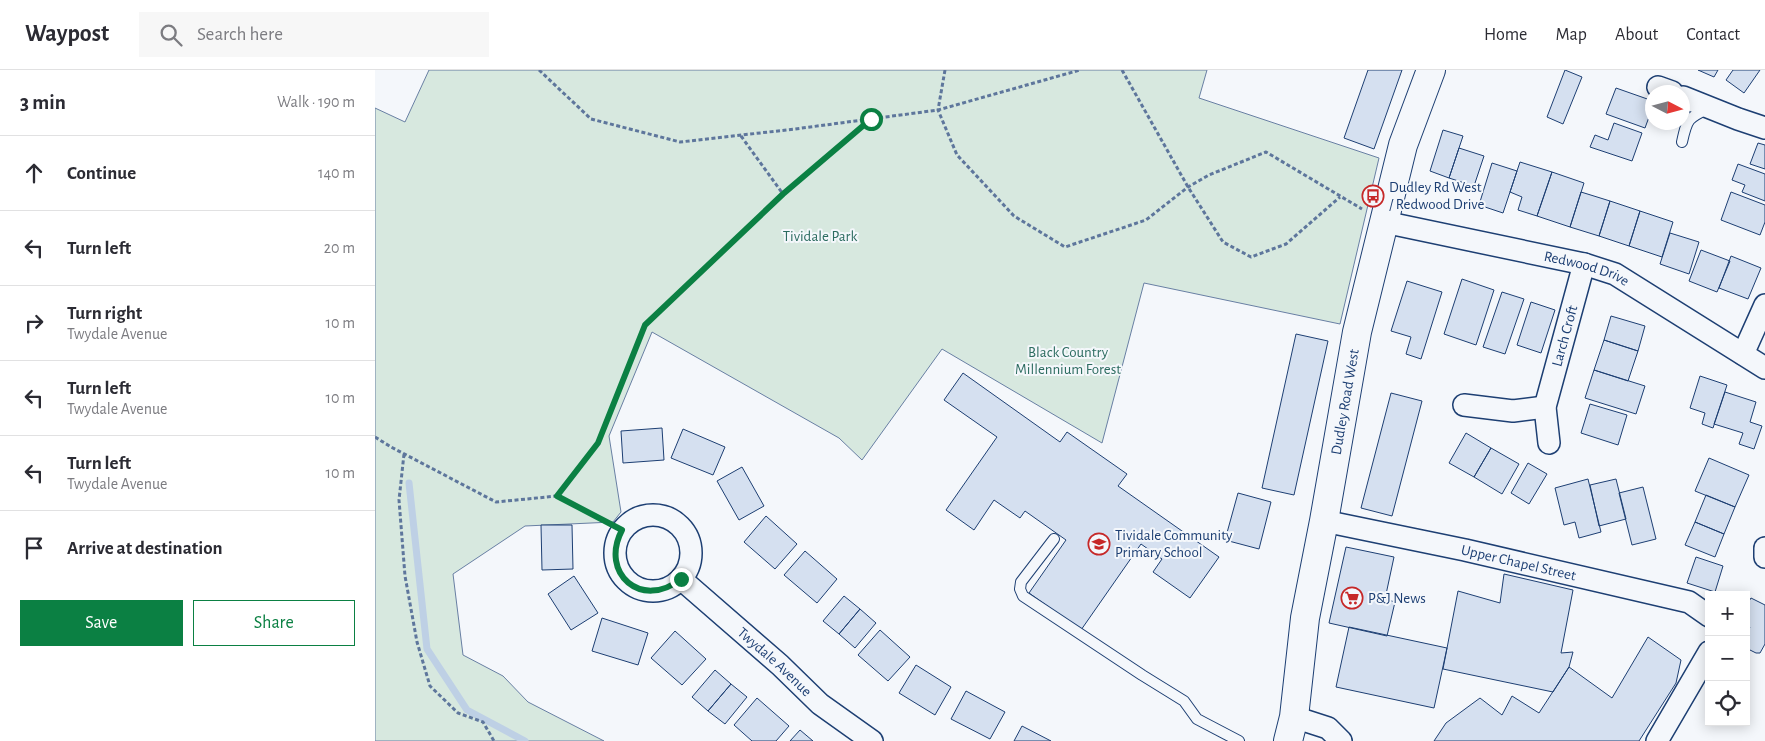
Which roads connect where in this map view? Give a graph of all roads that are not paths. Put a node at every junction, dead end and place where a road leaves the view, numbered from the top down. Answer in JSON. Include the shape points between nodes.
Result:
{"nodes":[{"id":1,"x":1431,"y":70,"type":"edge"},
{"id":2,"x":1690,"y":100,"type":"edge"},
{"id":3,"x":1710,"y":108,"type":"junction"},
{"id":4,"x":1765,"y":128,"type":"edge"},
{"id":5,"x":1682,"y":142,"type":"dead end"},
{"id":6,"x":1384,"y":222,"type":"junction"},
{"id":7,"x":1584,"y":264,"type":"junction"},
{"id":8,"x":1765,"y":305,"type":"edge"},
{"id":9,"x":1743,"y":354,"type":"junction"},
{"id":10,"x":1765,"y":368,"type":"edge"},
{"id":11,"x":1464,"y":405,"type":"dead end"},
{"id":12,"x":1545,"y":407,"type":"junction"},
{"id":13,"x":1549,"y":444,"type":"dead end"},
{"id":14,"x":1325,"y":521,"type":"junction"},
{"id":15,"x":1054,"y":539,"type":"dead end"},
{"id":16,"x":1765,"y":548,"type":"edge"},
{"id":17,"x":1765,"y":557,"type":"edge"},
{"id":18,"x":681,"y":579,"type":"junction"},
{"id":19,"x":1705,"y":613,"type":"edge"},
{"id":20,"x":1705,"y":659,"type":"edge"},
{"id":21,"x":1291,"y":729,"type":"edge"},
{"id":22,"x":872,"y":741,"type":"edge"},
{"id":23,"x":1239,"y":741,"type":"edge"},
{"id":24,"x":1341,"y":741,"type":"edge"},
{"id":25,"x":1657,"y":741,"type":"edge"}],
"edges":[{"from":1,"to":6,"type":"main road","name":"Dudley Road West","via":[[1403,145]]},
{"from":2,"to":3,"type":"street"},
{"from":3,"to":4,"type":"street"},
{"from":3,"to":5,"type":"lane","via":[[1691,117]]},
{"from":6,"to":7,"type":"street","name":"Redwood Drive"},
{"from":6,"to":14,"type":"main road","name":"Dudley Road West","via":[[1357,332]]},
{"from":7,"to":9,"type":"street","name":"Redwood Drive","via":[[1615,274]]},
{"from":7,"to":12,"type":"street","name":"Larch Croft"},
{"from":8,"to":9,"type":"street"},
{"from":9,"to":10,"type":"street","name":"Redwood Drive"},
{"from":11,"to":12,"type":"street","via":[[1513,411]]},
{"from":12,"to":13,"type":"street","name":"Larch Croft"},
{"from":14,"to":19,"type":"street","name":"Upper Chapel Street","via":[[1689,602]]},
{"from":14,"to":21,"type":"main road","name":"Dudley Road West","via":[[1305,618]]},
{"from":15,"to":23,"type":"lane","via":[[1021,582],[1023,596],[1184,701],[1197,719]]},
{"from":16,"to":17,"type":"street"},
{"from":18,"to":18,"type":"street","via":[[691,556],[690,544],[677,524],[667,517],[642,516],[622,530],[616,541],[615,554],[617,567],[624,578],[646,591],[671,587]]},
{"from":18,"to":22,"type":"street","name":"Twydale Avenue","via":[[820,704]]},
{"from":20,"to":25,"type":"street"},
{"from":21,"to":24,"type":"street","via":[[1328,728]]}]}
